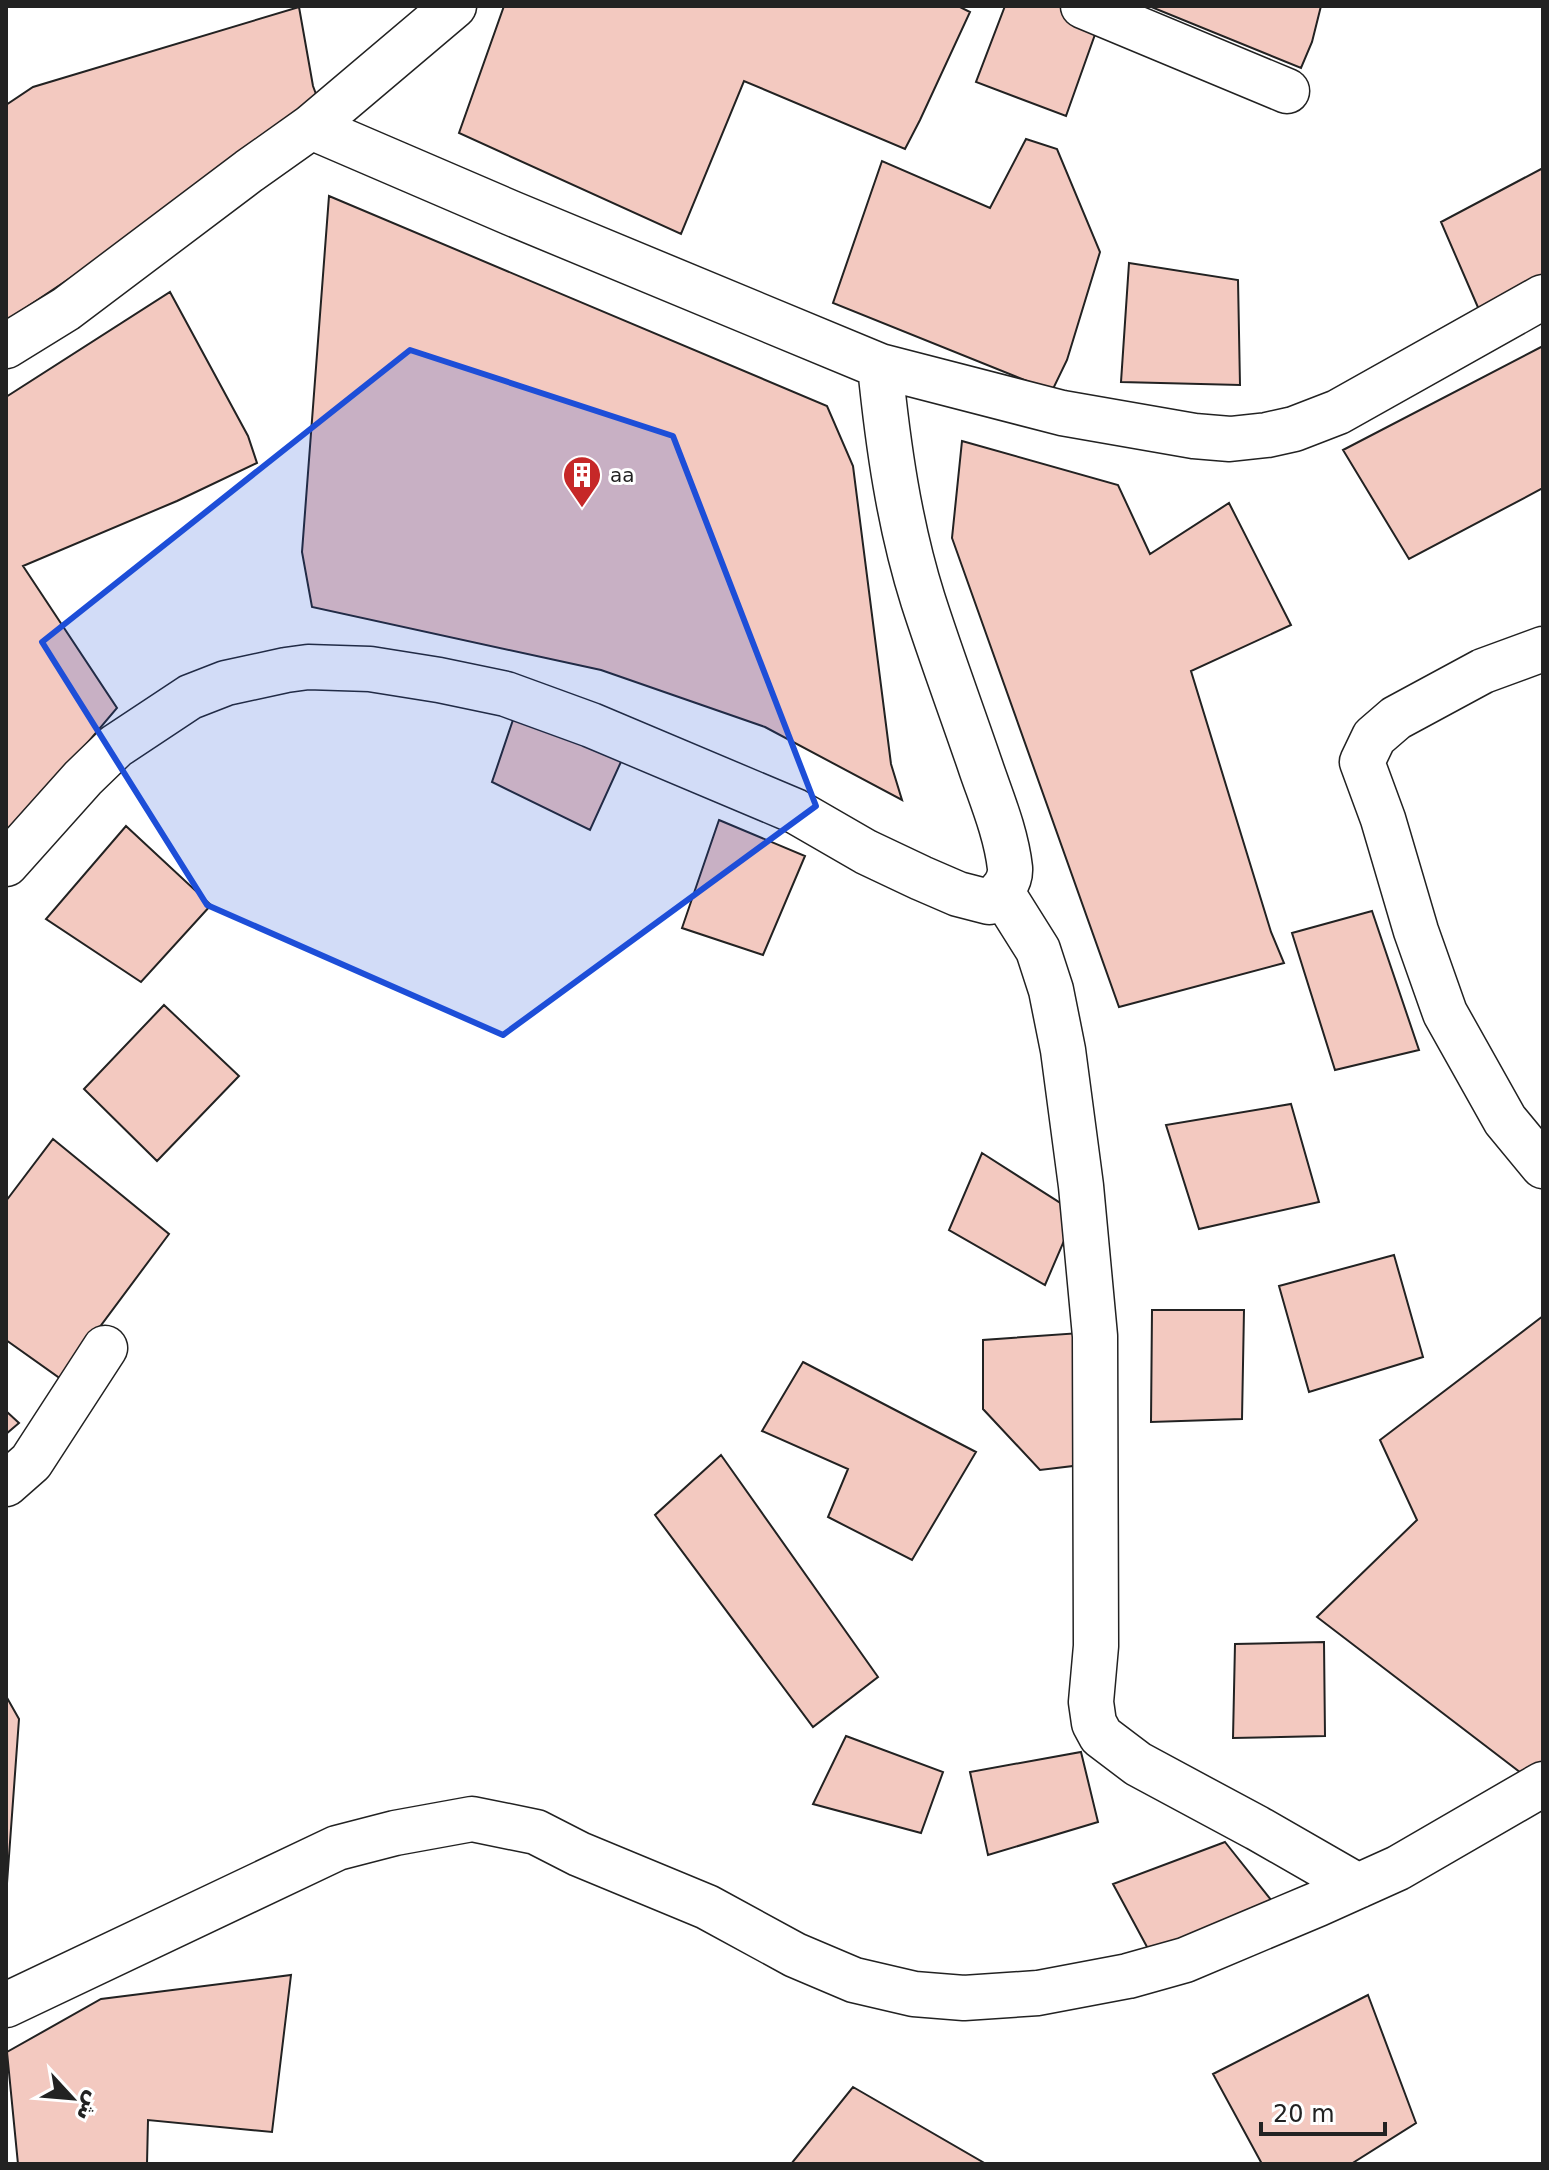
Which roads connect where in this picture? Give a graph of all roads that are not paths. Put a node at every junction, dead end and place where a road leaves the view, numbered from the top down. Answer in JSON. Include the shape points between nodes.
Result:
{"nodes":[{"id":1,"x":454,"y":6,"type":"edge"},
{"id":2,"x":1083,"y":6,"type":"edge"},
{"id":3,"x":1287,"y":91,"type":"dead end"},
{"id":4,"x":311,"y":127,"type":"junction"},
{"id":5,"x":1543,"y":297,"type":"edge"},
{"id":6,"x":6,"y":346,"type":"edge"},
{"id":7,"x":880,"y":366,"type":"junction"},
{"id":8,"x":1543,"y":649,"type":"edge"},
{"id":9,"x":6,"y":864,"type":"edge"},
{"id":10,"x":1001,"y":891,"type":"junction"},
{"id":11,"x":1543,"y":1166,"type":"edge"},
{"id":12,"x":105,"y":1348,"type":"dead end"},
{"id":13,"x":6,"y":1484,"type":"edge"},
{"id":14,"x":1543,"y":1784,"type":"edge"},
{"id":15,"x":1358,"y":1886,"type":"junction"},
{"id":16,"x":6,"y":2005,"type":"edge"}],
"edges":[{"from":1,"to":4,"type":"street"},
{"from":2,"to":3,"type":"street"},
{"from":4,"to":6,"type":"street","via":[[66,309]]},
{"from":4,"to":7,"type":"street"},
{"from":5,"to":7,"type":"street","via":[[1338,412],[1294,429],[1230,439],[1062,413]]},
{"from":7,"to":10,"type":"street","via":[[901,517],[922,597],[1002,828],[1010,870]]},
{"from":8,"to":11,"type":"street","via":[[1483,671],[1396,718],[1374,737],[1362,762],[1445,1013],[1505,1120]]},
{"from":9,"to":10,"type":"street","via":[[116,746],[190,697],[226,683],[308,667],[370,669],[506,694],[795,811],[866,852],[958,894],[989,902]]},
{"from":10,"to":15,"type":"street","via":[[1038,950],[1051,990],[1081,1186],[1095,1336],[1094,1723],[1101,1736],[1138,1764]]},
{"from":12,"to":13,"type":"street","via":[[31,1462]]},
{"from":14,"to":15,"type":"street"},
{"from":15,"to":16,"type":"street","via":[[1185,1960],[1038,1993],[964,1998],[914,1994],[854,1980],[707,1907],[536,1832],[472,1819],[337,1848]]}]}
